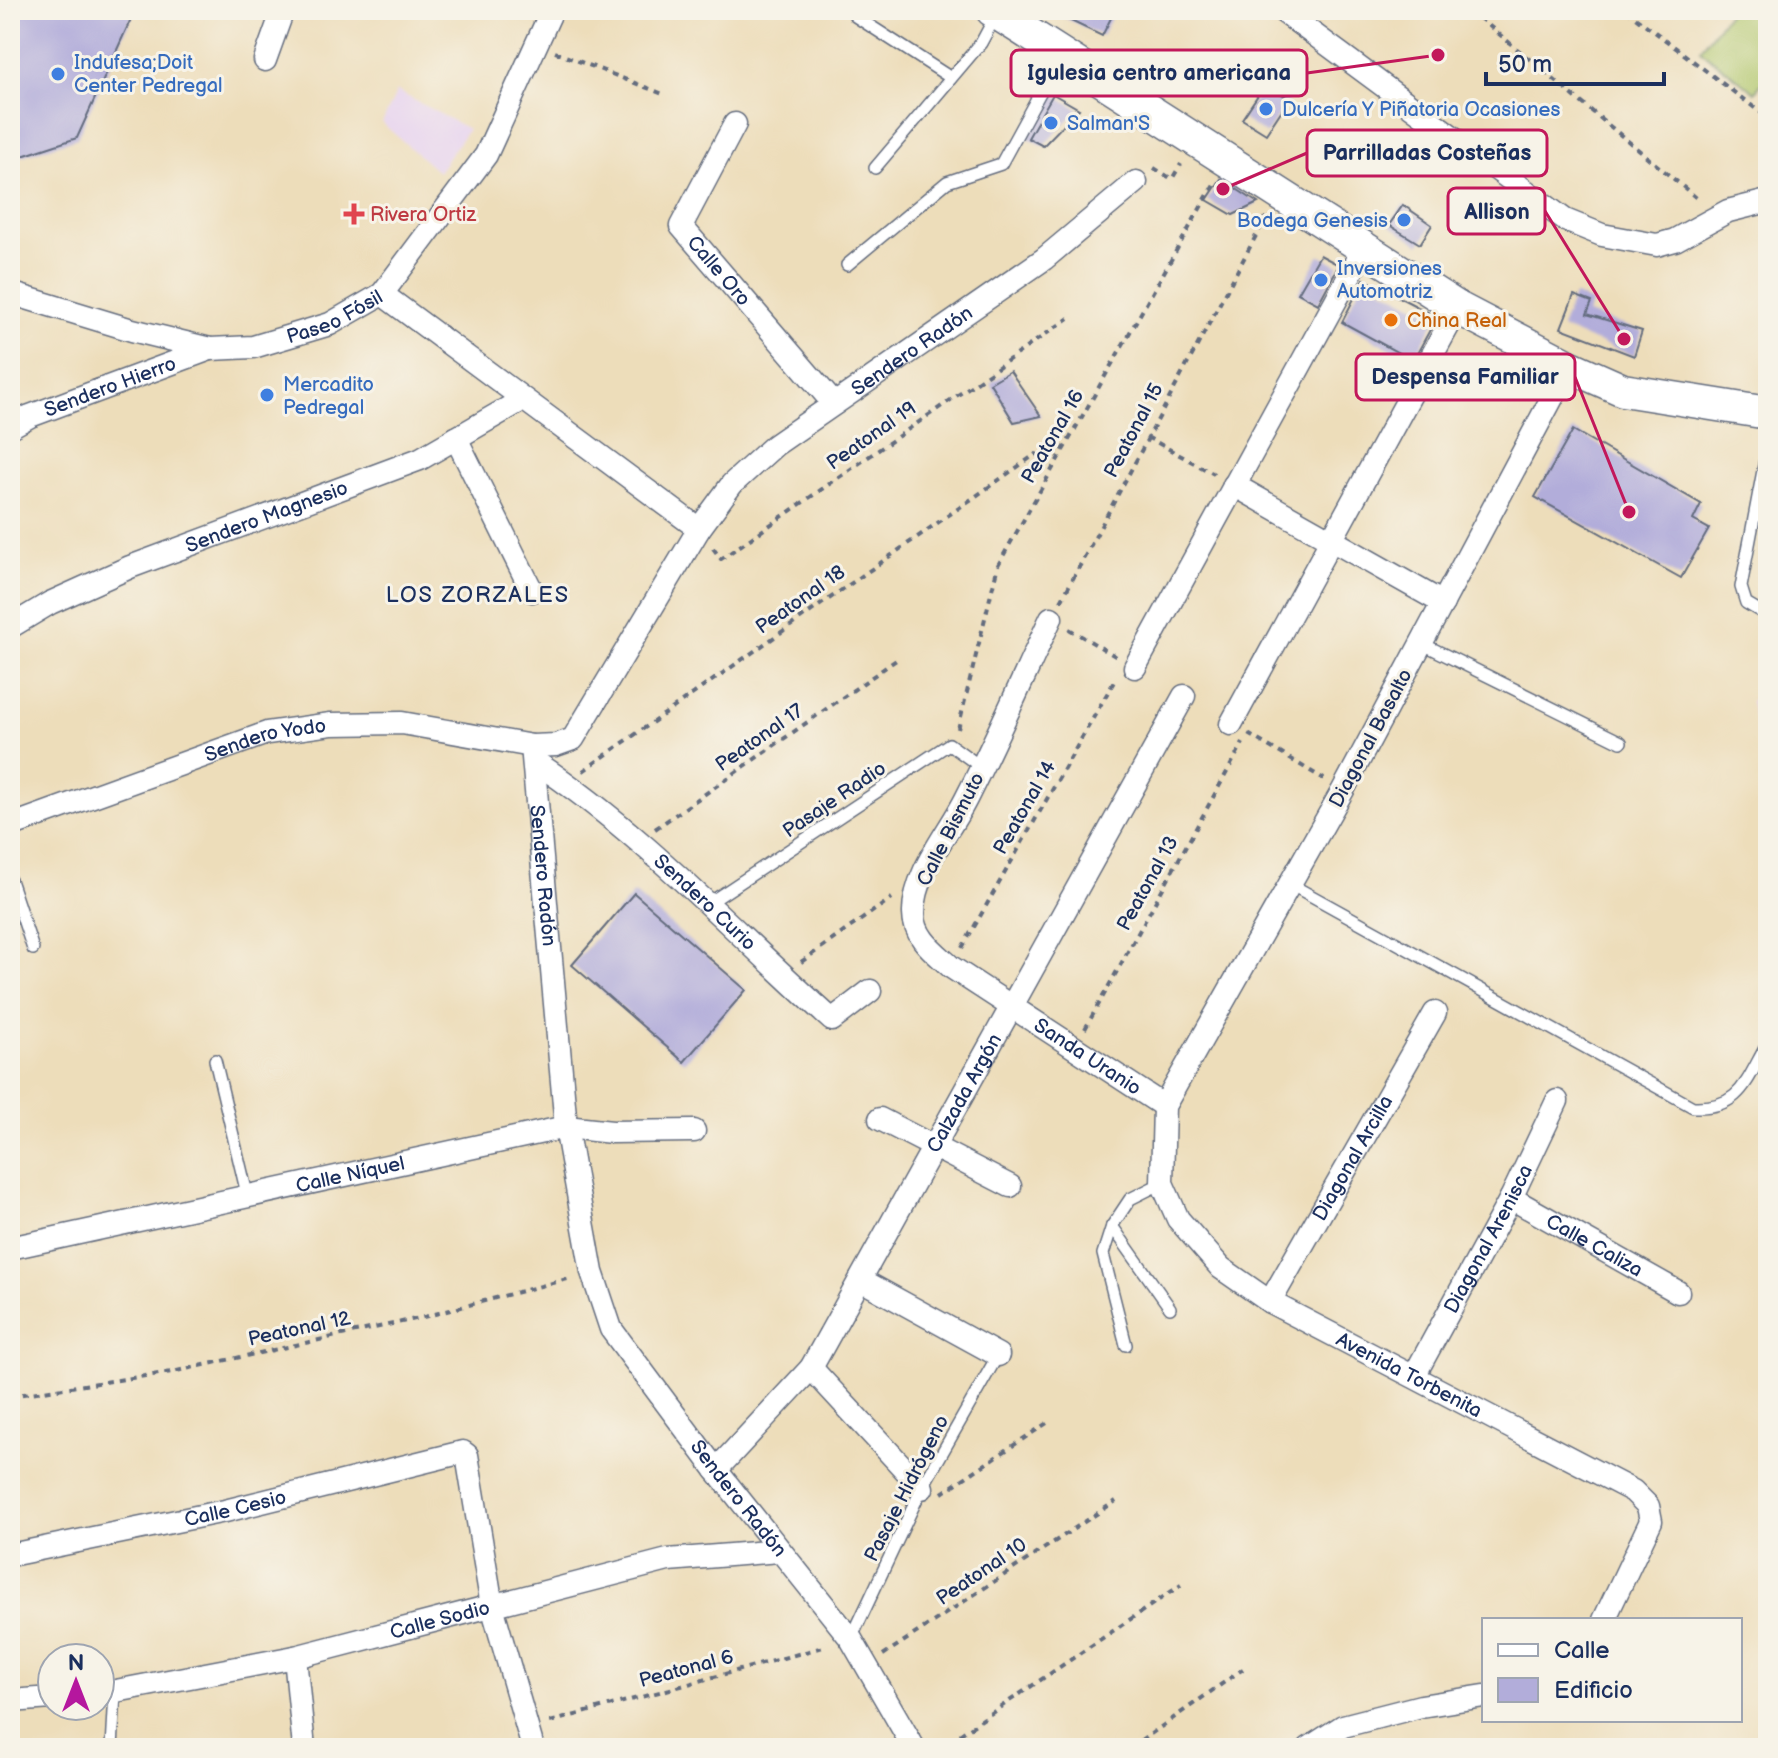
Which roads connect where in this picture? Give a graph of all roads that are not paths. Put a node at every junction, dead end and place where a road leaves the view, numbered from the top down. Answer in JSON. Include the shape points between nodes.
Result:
{"nodes":[{"id":1,"x":283,"y":10,"type":"edge"},
{"id":2,"x":552,"y":10,"type":"edge"},
{"id":3,"x":1281,"y":10,"type":"edge"},
{"id":4,"x":995,"y":12,"type":"edge"},
{"id":5,"x":855,"y":16,"type":"dead end"},
{"id":6,"x":1061,"y":54,"type":"junction"},
{"id":7,"x":265,"y":60,"type":"dead end"},
{"id":8,"x":951,"y":78,"type":"junction"},
{"id":9,"x":735,"y":124,"type":"dead end"},
{"id":10,"x":875,"y":168,"type":"dead end"},
{"id":11,"x":1136,"y":182,"type":"dead end"},
{"id":12,"x":1768,"y":201,"type":"edge"},
{"id":13,"x":1364,"y":249,"type":"junction"},
{"id":14,"x":847,"y":265,"type":"dead end"},
{"id":15,"x":10,"y":293,"type":"edge"},
{"id":16,"x":382,"y":294,"type":"junction"},
{"id":17,"x":1458,"y":308,"type":"junction"},
{"id":18,"x":210,"y":349,"type":"junction"},
{"id":19,"x":1569,"y":366,"type":"junction"},
{"id":20,"x":522,"y":400,"type":"junction"},
{"id":21,"x":834,"y":404,"type":"junction"},
{"id":22,"x":1768,"y":413,"type":"edge"},
{"id":23,"x":10,"y":427,"type":"edge"},
{"id":24,"x":456,"y":438,"type":"junction"},
{"id":25,"x":1768,"y":444,"type":"edge"},
{"id":26,"x":1234,"y":485,"type":"junction"},
{"id":27,"x":699,"y":529,"type":"junction"},
{"id":28,"x":1332,"y":540,"type":"junction"},
{"id":29,"x":532,"y":591,"type":"dead end"},
{"id":30,"x":1443,"y":603,"type":"junction"},
{"id":31,"x":1768,"y":616,"type":"edge"},
{"id":32,"x":1051,"y":618,"type":"road end"},
{"id":33,"x":10,"y":627,"type":"edge"},
{"id":34,"x":1421,"y":643,"type":"junction"},
{"id":35,"x":1126,"y":672,"type":"road end"},
{"id":36,"x":1184,"y":696,"type":"dead end"},
{"id":37,"x":1239,"y":729,"type":"road end"},
{"id":38,"x":1621,"y":742,"type":"dead end"},
{"id":39,"x":533,"y":754,"type":"junction"},
{"id":40,"x":981,"y":767,"type":"junction"},
{"id":41,"x":10,"y":826,"type":"edge"},
{"id":42,"x":10,"y":880,"type":"edge"},
{"id":43,"x":1290,"y":884,"type":"junction"},
{"id":44,"x":706,"y":905,"type":"junction"},
{"id":45,"x":33,"y":949,"type":"dead end"},
{"id":46,"x":870,"y":991,"type":"dead end"},
{"id":47,"x":1013,"y":1006,"type":"junction"},
{"id":48,"x":1435,"y":1013,"type":"dead end"},
{"id":49,"x":1768,"y":1043,"type":"edge"},
{"id":50,"x":215,"y":1060,"type":"dead end"},
{"id":51,"x":1557,"y":1101,"type":"dead end"},
{"id":52,"x":1164,"y":1106,"type":"junction"},
{"id":53,"x":880,"y":1119,"type":"dead end"},
{"id":54,"x":566,"y":1127,"type":"junction"},
{"id":55,"x":694,"y":1131,"type":"dead end"},
{"id":56,"x":934,"y":1148,"type":"junction"},
{"id":57,"x":1162,"y":1183,"type":"junction"},
{"id":58,"x":1010,"y":1186,"type":"dead end"},
{"id":59,"x":248,"y":1198,"type":"junction"},
{"id":60,"x":1511,"y":1198,"type":"junction"},
{"id":61,"x":1112,"y":1226,"type":"junction"},
{"id":62,"x":10,"y":1248,"type":"edge"},
{"id":63,"x":863,"y":1281,"type":"junction"},
{"id":64,"x":1678,"y":1292,"type":"dead end"},
{"id":65,"x":1270,"y":1302,"type":"junction"},
{"id":66,"x":1170,"y":1308,"type":"dead end"},
{"id":67,"x":1126,"y":1345,"type":"dead end"},
{"id":68,"x":998,"y":1355,"type":"joint"},
{"id":69,"x":811,"y":1368,"type":"junction"},
{"id":70,"x":1414,"y":1376,"type":"junction"},
{"id":71,"x":716,"y":1470,"type":"junction"},
{"id":72,"x":922,"y":1488,"type":"junction"},
{"id":73,"x":779,"y":1551,"type":"junction"},
{"id":74,"x":10,"y":1555,"type":"edge"},
{"id":75,"x":492,"y":1606,"type":"junction"},
{"id":76,"x":1605,"y":1618,"type":"edge"},
{"id":77,"x":851,"y":1639,"type":"junction"},
{"id":78,"x":295,"y":1657,"type":"junction"},
{"id":79,"x":116,"y":1692,"type":"edge"},
{"id":80,"x":1482,"y":1696,"type":"edge"},
{"id":81,"x":36,"y":1699,"type":"edge"},
{"id":82,"x":10,"y":1701,"type":"edge"},
{"id":83,"x":110,"y":1722,"type":"edge"},
{"id":84,"x":531,"y":1738,"type":"edge"},
{"id":85,"x":112,"y":1748,"type":"edge"},
{"id":86,"x":304,"y":1748,"type":"edge"},
{"id":87,"x":914,"y":1748,"type":"edge"},
{"id":88,"x":1309,"y":1748,"type":"edge"}],
"edges":[{"from":1,"to":7,"type":"street"},
{"from":2,"to":16,"type":"street","name":"Paseo Fósil","via":[[486,155]]},
{"from":3,"to":12,"type":"street","via":[[1565,220],[1602,235],[1657,245],[1717,216]]},
{"from":4,"to":6,"type":"main road"},
{"from":4,"to":8,"type":"lane","via":[[981,43]]},
{"from":5,"to":8,"type":"lane"},
{"from":6,"to":13,"type":"main road"},
{"from":6,"to":14,"type":"lane","via":[[1001,164],[947,182]]},
{"from":8,"to":10,"type":"lane"},
{"from":9,"to":21,"type":"street","name":"Calle Oro","via":[[681,226]]},
{"from":11,"to":21,"type":"street","name":"Sendero Radón","via":[[1044,259]]},
{"from":13,"to":17,"type":"main road"},
{"from":13,"to":26,"type":"street"},
{"from":15,"to":18,"type":"street","name":"Paseo Fósil"},
{"from":16,"to":18,"type":"street","name":"Paseo Fósil","via":[[330,324],[253,347]]},
{"from":16,"to":20,"type":"street"},
{"from":17,"to":19,"type":"main road"},
{"from":17,"to":28,"type":"street"},
{"from":18,"to":23,"type":"street","name":"Sendero Hierro"},
{"from":19,"to":22,"type":"main road","via":[[1623,390]]},
{"from":19,"to":30,"type":"street","name":"Diagonal Basalto"},
{"from":20,"to":24,"type":"street","name":"Sendero Magnesio"},
{"from":20,"to":27,"type":"street"},
{"from":21,"to":27,"type":"street","name":"Sendero Radón","via":[[775,445],[732,484]]},
{"from":24,"to":29,"type":"street"},
{"from":24,"to":33,"type":"street","name":"Sendero Magnesio","via":[[420,459],[130,567]]},
{"from":25,"to":31,"type":"lane","via":[[1741,587],[1746,603]]},
{"from":26,"to":28,"type":"street"},
{"from":26,"to":35,"type":"street"},
{"from":27,"to":39,"type":"street","name":"Sendero Radón","via":[[573,739]]},
{"from":28,"to":30,"type":"street"},
{"from":28,"to":37,"type":"street"},
{"from":30,"to":34,"type":"street","name":"Diagonal Basalto"},
{"from":32,"to":40,"type":"street","name":"Calle Bismuto"},
{"from":34,"to":38,"type":"lane"},
{"from":34,"to":43,"type":"street","name":"Diagonal Basalto"},
{"from":36,"to":47,"type":"street","name":"Calzada Argón"},
{"from":39,"to":41,"type":"street","name":"Sendero Yodo","via":[[402,723],[331,724],[267,733]]},
{"from":39,"to":44,"type":"street","name":"Sendero Curio"},
{"from":39,"to":54,"type":"street","name":"Sendero Radón"},
{"from":40,"to":44,"type":"lane","name":"Pasaje Radio","via":[[949,744]]},
{"from":40,"to":47,"type":"street","name":"Calle Bismuto","via":[[924,876],[914,917],[922,940],[951,967]]},
{"from":42,"to":45,"type":"lane"},
{"from":43,"to":49,"type":"lane","via":[[1693,1107],[1715,1108],[1735,1100]]},
{"from":43,"to":52,"type":"street","name":"Diagonal Basalto"},
{"from":44,"to":46,"type":"street","name":"Sendero Curio","via":[[832,1020]]},
{"from":47,"to":52,"type":"street","name":"Sanda Uranio"},
{"from":47,"to":56,"type":"street","name":"Calzada Argón"},
{"from":48,"to":65,"type":"street","name":"Diagonal Arcilla"},
{"from":50,"to":59,"type":"lane"},
{"from":51,"to":60,"type":"street","name":"Diagonal Arenisca"},
{"from":52,"to":57,"type":"street","name":"Avenida Torbenita"},
{"from":53,"to":56,"type":"street"},
{"from":54,"to":55,"type":"street","name":"Calle Níquel"},
{"from":54,"to":59,"type":"street","name":"Calle Níquel"},
{"from":54,"to":71,"type":"street","name":"Sendero Radón","via":[[592,1272],[611,1329]]},
{"from":56,"to":58,"type":"street"},
{"from":56,"to":63,"type":"street","name":"Calzada Argón"},
{"from":57,"to":61,"type":"lane","via":[[1130,1199]]},
{"from":57,"to":65,"type":"street","name":"Avenida Torbenita","via":[[1178,1219],[1221,1268]]},
{"from":59,"to":62,"type":"street","name":"Calle Níquel"},
{"from":60,"to":64,"type":"street","name":"Calle Caliza"},
{"from":60,"to":70,"type":"street","name":"Diagonal Arenisca"},
{"from":61,"to":66,"type":"lane"},
{"from":61,"to":67,"type":"lane","via":[[1103,1254]]},
{"from":63,"to":68,"type":"street"},
{"from":63,"to":69,"type":"street","name":"Calzada Argón"},
{"from":65,"to":70,"type":"street","name":"Avenida Torbenita"},
{"from":68,"to":72,"type":"lane","name":"Pasaje Hidrógeno"},
{"from":69,"to":71,"type":"street","name":"Calzada Argón"},
{"from":69,"to":72,"type":"street"},
{"from":70,"to":76,"type":"street","name":"Avenida Torbenita","via":[[1633,1491],[1648,1506],[1651,1521]]},
{"from":71,"to":73,"type":"street","name":"Sendero Radón"},
{"from":72,"to":77,"type":"lane","name":"Pasaje Hidrógeno"},
{"from":73,"to":75,"type":"street","name":"Calle Sodio","via":[[668,1560]]},
{"from":73,"to":77,"type":"street","name":"Sendero Radón"},
{"from":74,"to":75,"type":"street","name":"Calle Cesio","via":[[225,1511],[460,1452],[467,1455]]},
{"from":75,"to":78,"type":"street","name":"Calle Sodio"},
{"from":75,"to":84,"type":"street"},
{"from":77,"to":87,"type":"street","name":"Sendero Radón"},
{"from":78,"to":79,"type":"street","name":"Calle Sodio"},
{"from":78,"to":86,"type":"street"},
{"from":80,"to":88,"type":"street","via":[[1343,1726]]},
{"from":81,"to":82,"type":"street"},
{"from":83,"to":85,"type":"lane"}]}
